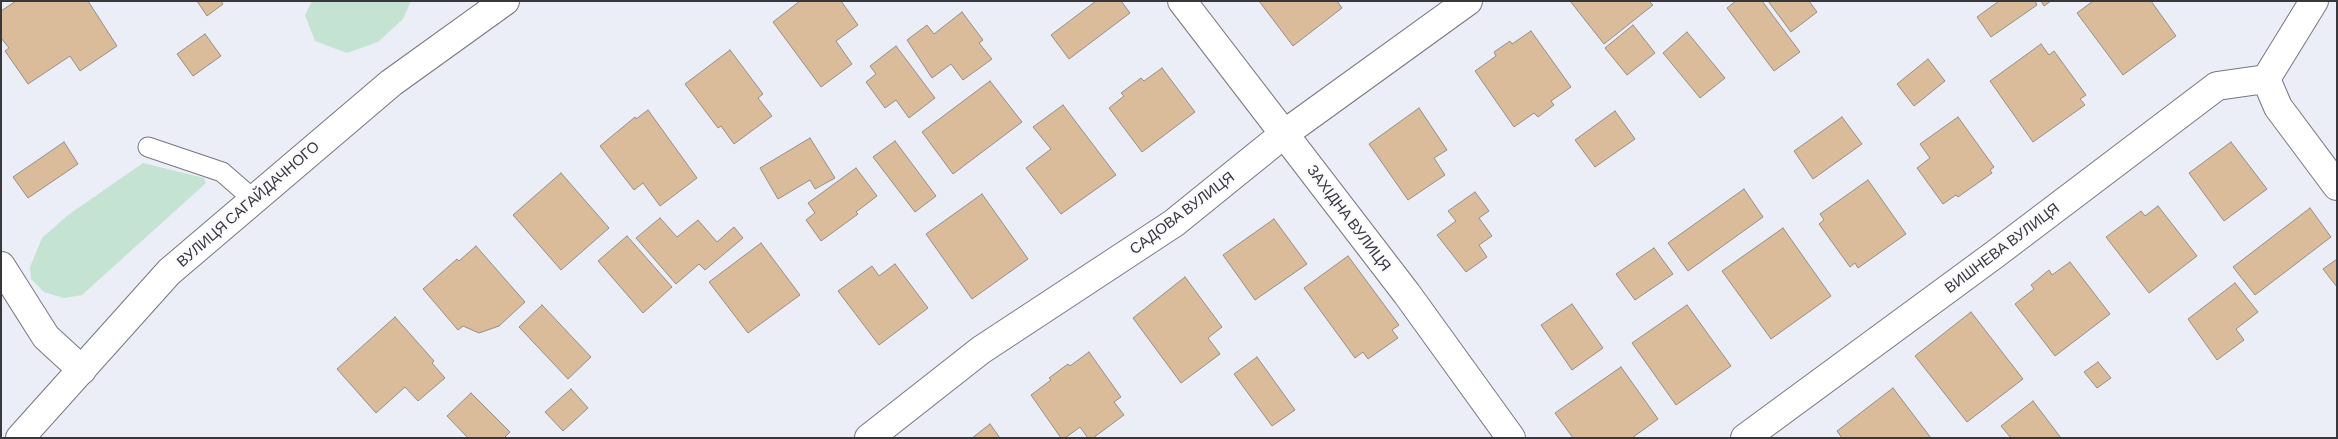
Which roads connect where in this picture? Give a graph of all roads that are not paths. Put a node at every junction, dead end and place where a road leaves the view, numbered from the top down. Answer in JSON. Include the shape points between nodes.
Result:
{"nodes":[{"id":1,"x":505,"y":1,"type":"edge"},
{"id":2,"x":1182,"y":1,"type":"edge"},
{"id":3,"x":1468,"y":1,"type":"edge"},
{"id":4,"x":2314,"y":1,"type":"edge"},
{"id":5,"x":2266,"y":80,"type":"junction"},
{"id":6,"x":1284,"y":134,"type":"junction"},
{"id":7,"x":148,"y":147,"type":"dead end"},
{"id":8,"x":2337,"y":186,"type":"edge"},
{"id":9,"x":253,"y":199,"type":"junction"},
{"id":10,"x":1,"y":266,"type":"edge"},
{"id":11,"x":82,"y":370,"type":"junction"},
{"id":12,"x":20,"y":438,"type":"edge"},
{"id":13,"x":869,"y":438,"type":"edge"},
{"id":14,"x":1511,"y":438,"type":"edge"},
{"id":15,"x":1744,"y":438,"type":"edge"}],
"edges":[{"from":1,"to":9,"type":"street","name":"ВУЛИЦЯ САГАЙДАЧНОГО","via":[[391,84]]},
{"from":2,"to":6,"type":"street","name":"ЗАХІДНА ВУЛИЦЯ"},
{"from":3,"to":6,"type":"street","name":"САДОВА ВУЛИЦЯ"},
{"from":4,"to":5,"type":"street"},
{"from":5,"to":8,"type":"street","via":[[2278,107]]},
{"from":5,"to":15,"type":"street","name":"ВИШНЕВА ВУЛИЦЯ","via":[[2217,86]]},
{"from":6,"to":13,"type":"street","name":"САДОВА ВУЛИЦЯ","via":[[1174,223],[981,350]]},
{"from":6,"to":14,"type":"street","name":"ЗАХІДНА ВУЛИЦЯ","via":[[1407,294]]},
{"from":7,"to":9,"type":"lane","via":[[222,172]]},
{"from":9,"to":11,"type":"street","name":"ВУЛИЦЯ САГАЙДАЧНОГО","via":[[169,272]]},
{"from":10,"to":11,"type":"street","via":[[46,337]]},
{"from":11,"to":12,"type":"street","name":"ВУЛИЦЯ САГАЙДАЧНОГО"}]}
